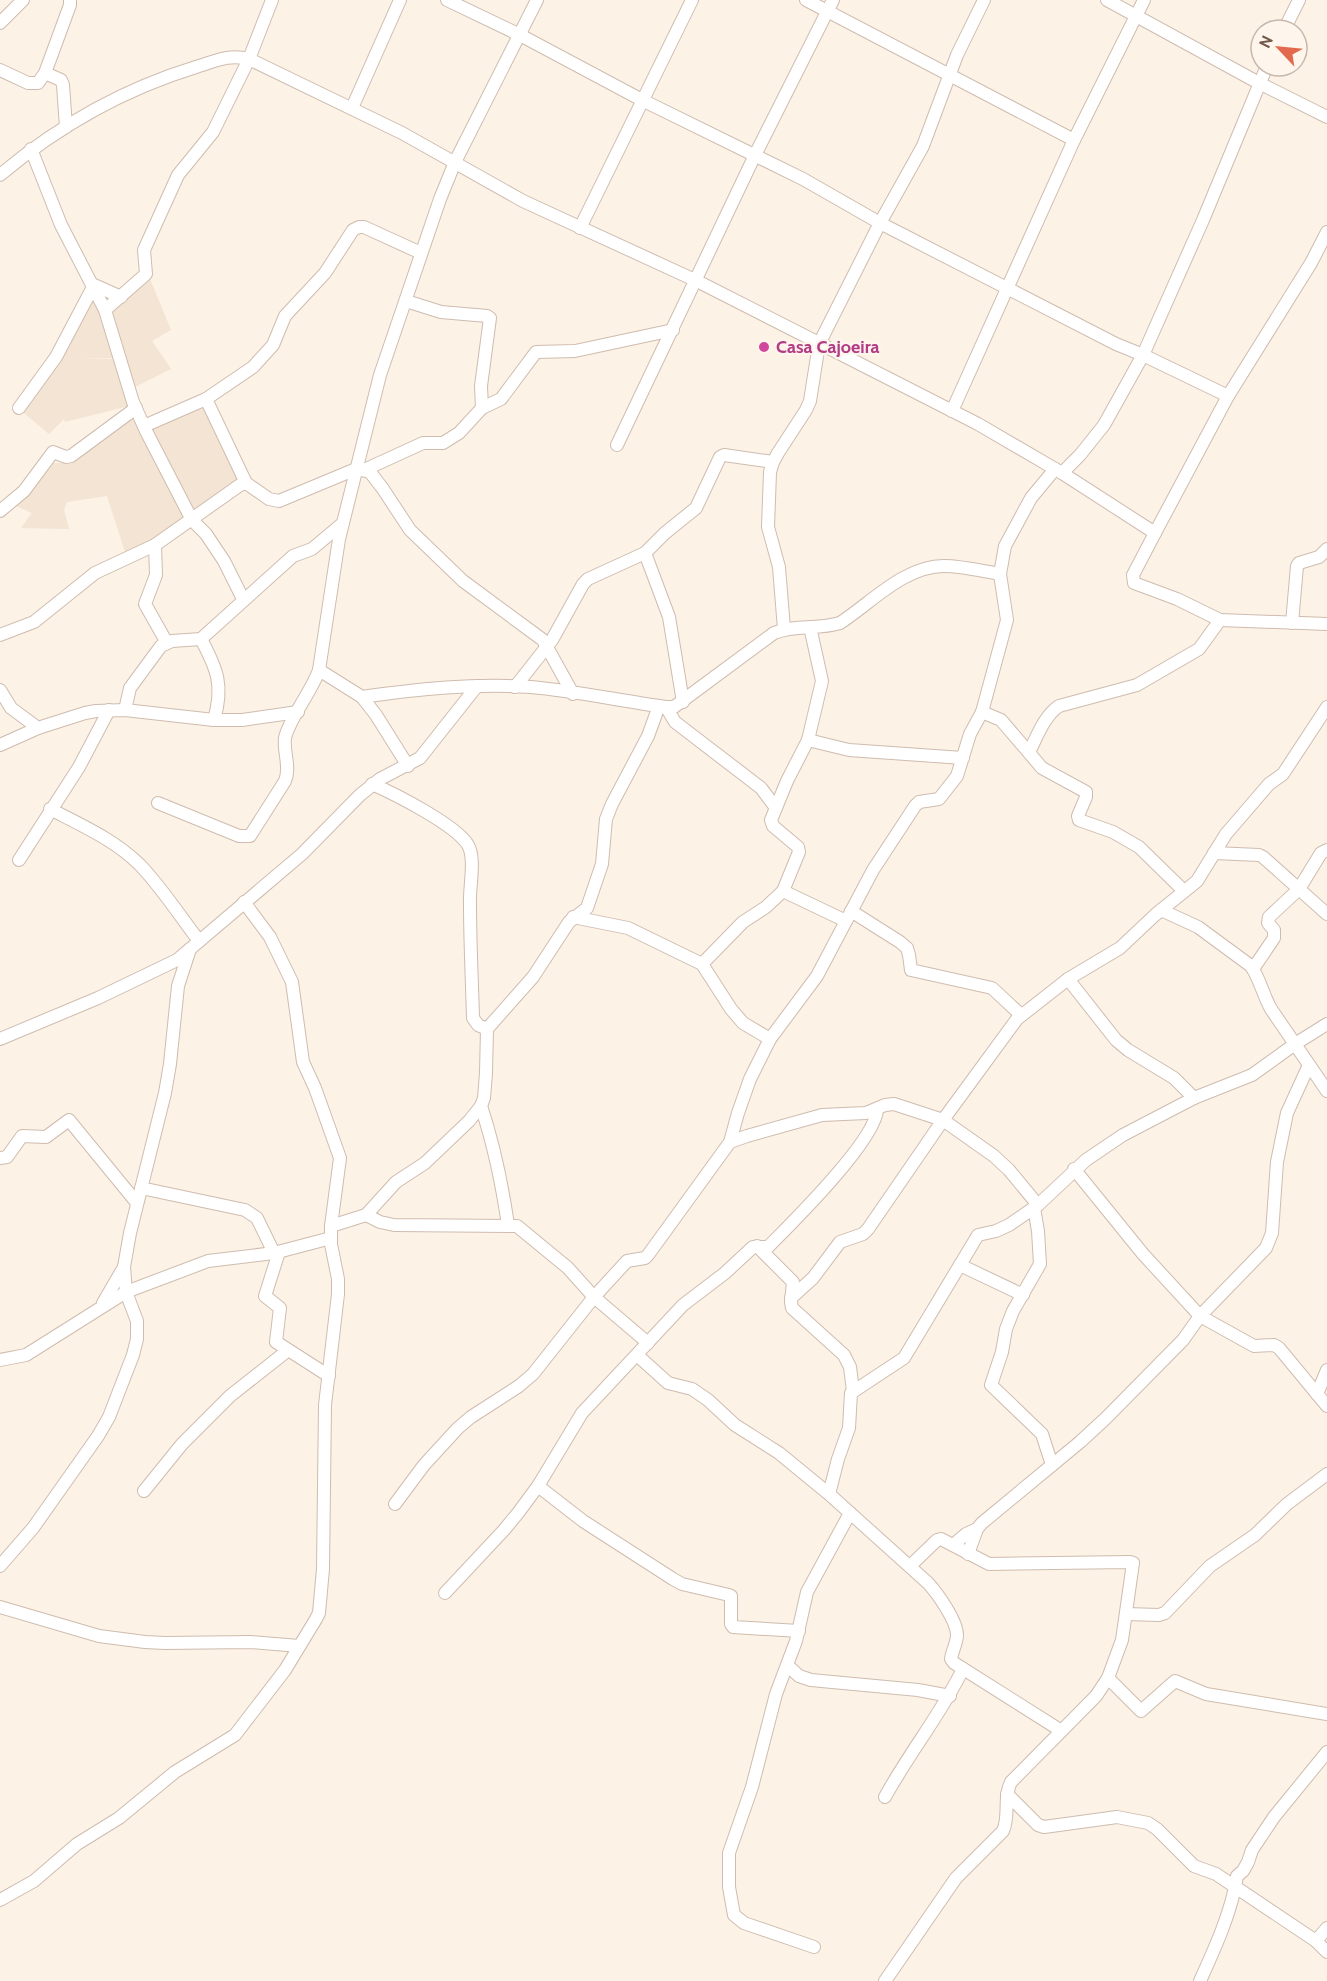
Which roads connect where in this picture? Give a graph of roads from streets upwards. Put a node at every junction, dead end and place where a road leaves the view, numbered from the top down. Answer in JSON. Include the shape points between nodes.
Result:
{"nodes":[{"id":1,"x":22,"y":0,"type":"edge"},
{"id":2,"x":70,"y":0,"type":"edge"},
{"id":3,"x":272,"y":0,"type":"edge"},
{"id":4,"x":400,"y":0,"type":"edge"},
{"id":5,"x":447,"y":0,"type":"edge"},
{"id":6,"x":537,"y":0,"type":"edge"},
{"id":7,"x":692,"y":0,"type":"edge"},
{"id":8,"x":806,"y":0,"type":"edge"},
{"id":9,"x":984,"y":0,"type":"edge"},
{"id":10,"x":1107,"y":0,"type":"edge"},
{"id":11,"x":1143,"y":0,"type":"edge"},
{"id":12,"x":1299,"y":0,"type":"edge"},
{"id":13,"x":831,"y":5,"type":"edge"},
{"id":14,"x":1135,"y":14,"type":"junction"},
{"id":15,"x":1290,"y":18,"type":"edge"},
{"id":16,"x":0,"y":23,"type":"edge"},
{"id":17,"x":520,"y":35,"type":"junction"},
{"id":18,"x":249,"y":59,"type":"junction"},
{"id":19,"x":0,"y":70,"type":"edge"},
{"id":20,"x":45,"y":73,"type":"junction"},
{"id":21,"x":949,"y":74,"type":"junction"},
{"id":22,"x":1261,"y":78,"type":"edge"},
{"id":23,"x":1259,"y":83,"type":"junction"},
{"id":24,"x":642,"y":100,"type":"junction"},
{"id":25,"x":352,"y":108,"type":"junction"},
{"id":26,"x":1327,"y":117,"type":"edge"},
{"id":27,"x":66,"y":127,"type":"junction"},
{"id":28,"x":1074,"y":140,"type":"junction"},
{"id":29,"x":31,"y":149,"type":"junction"},
{"id":30,"x":755,"y":155,"type":"junction"},
{"id":31,"x":455,"y":162,"type":"junction"},
{"id":32,"x":0,"y":175,"type":"edge"},
{"id":33,"x":880,"y":223,"type":"junction"},
{"id":34,"x":580,"y":228,"type":"junction"},
{"id":35,"x":1327,"y":232,"type":"edge"},
{"id":36,"x":422,"y":254,"type":"junction"},
{"id":37,"x":697,"y":281,"type":"junction"},
{"id":38,"x":94,"y":285,"type":"junction"},
{"id":39,"x":1007,"y":288,"type":"junction"},
{"id":40,"x":121,"y":297,"type":"junction"},
{"id":41,"x":406,"y":301,"type":"junction"},
{"id":42,"x":105,"y":310,"type":"junction"},
{"id":43,"x":673,"y":330,"type":"junction"},
{"id":44,"x":819,"y":344,"type":"junction"},
{"id":45,"x":1143,"y":355,"type":"junction"},
{"id":46,"x":1228,"y":396,"type":"junction"},
{"id":47,"x":206,"y":399,"type":"junction"},
{"id":48,"x":19,"y":408,"type":"dead end"},
{"id":49,"x":136,"y":408,"type":"junction"},
{"id":50,"x":482,"y":408,"type":"junction"},
{"id":51,"x":952,"y":411,"type":"junction"},
{"id":52,"x":144,"y":426,"type":"junction"},
{"id":53,"x":617,"y":445,"type":"dead end"},
{"id":54,"x":772,"y":462,"type":"junction"},
{"id":55,"x":360,"y":469,"type":"junction"},
{"id":56,"x":1058,"y":471,"type":"junction"},
{"id":57,"x":246,"y":483,"type":"junction"},
{"id":58,"x":0,"y":511,"type":"edge"},
{"id":59,"x":192,"y":520,"type":"junction"},
{"id":60,"x":343,"y":523,"type":"junction"},
{"id":61,"x":1155,"y":533,"type":"junction"},
{"id":62,"x":155,"y":545,"type":"junction"},
{"id":63,"x":1327,"y":549,"type":"edge"},
{"id":64,"x":645,"y":553,"type":"junction"},
{"id":65,"x":1000,"y":574,"type":"junction"},
{"id":66,"x":243,"y":599,"type":"junction"},
{"id":67,"x":1220,"y":620,"type":"junction"},
{"id":68,"x":1292,"y":623,"type":"junction"},
{"id":69,"x":1327,"y":624,"type":"edge"},
{"id":70,"x":810,"y":627,"type":"junction"},
{"id":71,"x":784,"y":629,"type":"junction"},
{"id":72,"x":0,"y":635,"type":"edge"},
{"id":73,"x":201,"y":639,"type":"junction"},
{"id":74,"x":167,"y":643,"type":"junction"},
{"id":75,"x":547,"y":646,"type":"junction"},
{"id":76,"x":319,"y":670,"type":"junction"},
{"id":77,"x":477,"y":686,"type":"junction"},
{"id":78,"x":515,"y":687,"type":"junction"},
{"id":79,"x":0,"y":690,"type":"edge"},
{"id":80,"x":573,"y":694,"type":"junction"},
{"id":81,"x":362,"y":697,"type":"junction"},
{"id":82,"x":683,"y":702,"type":"junction"},
{"id":83,"x":663,"y":707,"type":"junction"},
{"id":84,"x":1327,"y":707,"type":"edge"},
{"id":85,"x":109,"y":710,"type":"junction"},
{"id":86,"x":126,"y":710,"type":"junction"},
{"id":87,"x":298,"y":712,"type":"junction"},
{"id":88,"x":982,"y":712,"type":"junction"},
{"id":89,"x":214,"y":720,"type":"junction"},
{"id":90,"x":38,"y":728,"type":"junction"},
{"id":91,"x":808,"y":740,"type":"junction"},
{"id":92,"x":0,"y":745,"type":"edge"},
{"id":93,"x":1029,"y":752,"type":"junction"},
{"id":94,"x":963,"y":758,"type":"junction"},
{"id":95,"x":408,"y":766,"type":"junction"},
{"id":96,"x":372,"y":784,"type":"junction"},
{"id":97,"x":158,"y":803,"type":"dead end"},
{"id":98,"x":776,"y":808,"type":"junction"},
{"id":99,"x":50,"y":809,"type":"junction"},
{"id":100,"x":1327,"y":849,"type":"edge"},
{"id":101,"x":1214,"y":853,"type":"junction"},
{"id":102,"x":18,"y":860,"type":"dead end"},
{"id":103,"x":1299,"y":889,"type":"junction"},
{"id":104,"x":783,"y":891,"type":"junction"},
{"id":105,"x":1185,"y":891,"type":"junction"},
{"id":106,"x":244,"y":902,"type":"junction"},
{"id":107,"x":1161,"y":910,"type":"junction"},
{"id":108,"x":1327,"y":914,"type":"edge"},
{"id":109,"x":848,"y":916,"type":"junction"},
{"id":110,"x":573,"y":917,"type":"junction"},
{"id":111,"x":195,"y":945,"type":"junction"},
{"id":112,"x":702,"y":964,"type":"junction"},
{"id":113,"x":1253,"y":969,"type":"junction"},
{"id":114,"x":1068,"y":978,"type":"junction"},
{"id":115,"x":1022,"y":1015,"type":"junction"},
{"id":116,"x":1327,"y":1024,"type":"edge"},
{"id":117,"x":487,"y":1029,"type":"junction"},
{"id":118,"x":0,"y":1039,"type":"edge"},
{"id":119,"x":770,"y":1039,"type":"junction"},
{"id":120,"x":1295,"y":1044,"type":"junction"},
{"id":121,"x":1309,"y":1065,"type":"junction"},
{"id":122,"x":1327,"y":1091,"type":"edge"},
{"id":123,"x":1194,"y":1098,"type":"junction"},
{"id":124,"x":481,"y":1106,"type":"junction"},
{"id":125,"x":877,"y":1110,"type":"junction"},
{"id":126,"x":943,"y":1120,"type":"junction"},
{"id":127,"x":734,"y":1129,"type":"junction"},
{"id":128,"x":747,"y":1136,"type":"junction"},
{"id":129,"x":730,"y":1142,"type":"junction"},
{"id":130,"x":0,"y":1158,"type":"edge"},
{"id":131,"x":1074,"y":1169,"type":"junction"},
{"id":132,"x":141,"y":1188,"type":"junction"},
{"id":133,"x":137,"y":1203,"type":"junction"},
{"id":134,"x":1036,"y":1206,"type":"junction"},
{"id":135,"x":366,"y":1215,"type":"junction"},
{"id":136,"x":508,"y":1225,"type":"junction"},
{"id":137,"x":331,"y":1232,"type":"junction"},
{"id":138,"x":757,"y":1246,"type":"junction"},
{"id":139,"x":277,"y":1252,"type":"junction"},
{"id":140,"x":960,"y":1265,"type":"junction"},
{"id":141,"x":124,"y":1268,"type":"junction"},
{"id":142,"x":126,"y":1292,"type":"junction"},
{"id":143,"x":1023,"y":1295,"type":"junction"},
{"id":144,"x":594,"y":1297,"type":"junction"},
{"id":145,"x":791,"y":1298,"type":"junction"},
{"id":146,"x":101,"y":1307,"type":"junction"},
{"id":147,"x":1200,"y":1316,"type":"junction"},
{"id":148,"x":648,"y":1343,"type":"junction"},
{"id":149,"x":287,"y":1351,"type":"junction"},
{"id":150,"x":637,"y":1355,"type":"junction"},
{"id":151,"x":0,"y":1360,"type":"edge"},
{"id":152,"x":1327,"y":1370,"type":"edge"},
{"id":153,"x":329,"y":1376,"type":"junction"},
{"id":154,"x":853,"y":1391,"type":"junction"},
{"id":155,"x":1317,"y":1394,"type":"junction"},
{"id":156,"x":1327,"y":1406,"type":"edge"},
{"id":157,"x":1052,"y":1465,"type":"junction"},
{"id":158,"x":1327,"y":1474,"type":"edge"},
{"id":159,"x":538,"y":1486,"type":"junction"},
{"id":160,"x":144,"y":1491,"type":"dead end"},
{"id":161,"x":829,"y":1494,"type":"junction"},
{"id":162,"x":395,"y":1504,"type":"dead end"},
{"id":163,"x":850,"y":1513,"type":"junction"},
{"id":164,"x":977,"y":1529,"type":"junction"},
{"id":165,"x":953,"y":1545,"type":"junction"},
{"id":166,"x":968,"y":1554,"type":"junction"},
{"id":167,"x":0,"y":1566,"type":"edge"},
{"id":168,"x":910,"y":1566,"type":"junction"},
{"id":169,"x":445,"y":1593,"type":"dead end"},
{"id":170,"x":0,"y":1607,"type":"edge"},
{"id":171,"x":1126,"y":1614,"type":"junction"},
{"id":172,"x":799,"y":1631,"type":"junction"},
{"id":173,"x":299,"y":1646,"type":"junction"},
{"id":174,"x":788,"y":1666,"type":"junction"},
{"id":175,"x":963,"y":1669,"type":"junction"},
{"id":176,"x":1108,"y":1678,"type":"junction"},
{"id":177,"x":950,"y":1696,"type":"junction"},
{"id":178,"x":1327,"y":1713,"type":"edge"},
{"id":179,"x":1060,"y":1730,"type":"junction"},
{"id":180,"x":1327,"y":1752,"type":"edge"},
{"id":181,"x":1007,"y":1794,"type":"junction"},
{"id":182,"x":885,"y":1797,"type":"dead end"},
{"id":183,"x":1236,"y":1882,"type":"junction"},
{"id":184,"x":0,"y":1900,"type":"edge"},
{"id":185,"x":1327,"y":1928,"type":"edge"},
{"id":186,"x":1316,"y":1941,"type":"junction"},
{"id":187,"x":814,"y":1947,"type":"dead end"},
{"id":188,"x":1327,"y":1953,"type":"edge"},
{"id":189,"x":885,"y":1981,"type":"edge"},
{"id":190,"x":1200,"y":1981,"type":"edge"}],
"edges":[{"from":1,"to":16,"type":"street"},
{"from":2,"to":20,"type":"street"},
{"from":3,"to":18,"type":"street"},
{"from":4,"to":25,"type":"street"},
{"from":5,"to":17,"type":"street"},
{"from":6,"to":17,"type":"street"},
{"from":7,"to":24,"type":"street"},
{"from":8,"to":13,"type":"street"},
{"from":9,"to":21,"type":"street"},
{"from":10,"to":14,"type":"street"},
{"from":11,"to":14,"type":"street"},
{"from":12,"to":15,"type":"street"},
{"from":13,"to":21,"type":"street"},
{"from":13,"to":30,"type":"street"},
{"from":14,"to":23,"type":"street"},
{"from":14,"to":28,"type":"street"},
{"from":17,"to":24,"type":"street"},
{"from":17,"to":31,"type":"street"},
{"from":18,"to":25,"type":"street"},
{"from":18,"to":27,"type":"street","via":[[230,56],[158,79]]},
{"from":18,"to":40,"type":"street","via":[[213,132],[178,175],[144,250],[146,274]]},
{"from":19,"to":20,"type":"street","via":[[35,85]]},
{"from":20,"to":27,"type":"street","via":[[63,85]]},
{"from":21,"to":28,"type":"street"},
{"from":21,"to":33,"type":"street","via":[[923,146]]},
{"from":22,"to":23,"type":"street"},
{"from":23,"to":26,"type":"street"},
{"from":23,"to":45,"type":"street"},
{"from":24,"to":30,"type":"street"},
{"from":24,"to":34,"type":"street"},
{"from":25,"to":31,"type":"street"},
{"from":27,"to":29,"type":"street"},
{"from":28,"to":39,"type":"street"},
{"from":29,"to":32,"type":"street"},
{"from":29,"to":38,"type":"street","via":[[61,225]]},
{"from":30,"to":33,"type":"street"},
{"from":30,"to":37,"type":"street"},
{"from":31,"to":34,"type":"street"},
{"from":31,"to":36,"type":"street"},
{"from":33,"to":39,"type":"street"},
{"from":33,"to":44,"type":"street"},
{"from":34,"to":37,"type":"street"},
{"from":35,"to":46,"type":"street"},
{"from":36,"to":41,"type":"street"},
{"from":36,"to":47,"type":"street","via":[[358,227],[321,278],[285,316],[267,353]]},
{"from":37,"to":43,"type":"street"},
{"from":37,"to":44,"type":"street"},
{"from":38,"to":40,"type":"street"},
{"from":38,"to":42,"type":"street"},
{"from":38,"to":48,"type":"street","via":[[56,357]]},
{"from":39,"to":45,"type":"street"},
{"from":39,"to":51,"type":"street"},
{"from":40,"to":42,"type":"street"},
{"from":41,"to":50,"type":"street","via":[[441,312],[490,318]]},
{"from":41,"to":55,"type":"street","via":[[380,375]]},
{"from":42,"to":49,"type":"street"},
{"from":43,"to":50,"type":"street","via":[[575,351],[536,352],[501,399]]},
{"from":43,"to":53,"type":"street"},
{"from":44,"to":51,"type":"street"},
{"from":44,"to":54,"type":"street","via":[[810,401]]},
{"from":45,"to":46,"type":"street"},
{"from":45,"to":56,"type":"street","via":[[1104,425],[1084,451]]},
{"from":46,"to":61,"type":"street"},
{"from":47,"to":52,"type":"street"},
{"from":47,"to":57,"type":"street"},
{"from":49,"to":52,"type":"street"},
{"from":49,"to":58,"type":"street","via":[[71,456],[53,453],[24,491]]},
{"from":50,"to":55,"type":"street","via":[[459,434],[443,443],[423,443]]},
{"from":51,"to":56,"type":"street"},
{"from":52,"to":59,"type":"street"},
{"from":54,"to":64,"type":"street","via":[[720,457],[696,508]]},
{"from":54,"to":71,"type":"street","via":[[768,528],[779,567]]},
{"from":55,"to":57,"type":"street","via":[[279,501],[268,499]]},
{"from":55,"to":60,"type":"street"},
{"from":55,"to":75,"type":"street","via":[[370,472],[410,530],[477,592]]},
{"from":56,"to":61,"type":"street"},
{"from":56,"to":65,"type":"street","via":[[1038,490],[1019,518],[1005,546]]},
{"from":57,"to":59,"type":"street"},
{"from":59,"to":62,"type":"street"},
{"from":59,"to":66,"type":"street","via":[[224,561]]},
{"from":60,"to":66,"type":"street","via":[[312,549],[293,556]]},
{"from":60,"to":76,"type":"street"},
{"from":61,"to":67,"type":"street","via":[[1133,575],[1134,583]]},
{"from":62,"to":72,"type":"street","via":[[95,573],[34,622]]},
{"from":62,"to":74,"type":"street","via":[[156,575],[145,604]]},
{"from":63,"to":68,"type":"street","via":[[1319,557],[1299,563]]},
{"from":64,"to":75,"type":"street","via":[[588,579]]},
{"from":64,"to":82,"type":"street","via":[[669,617]]},
{"from":65,"to":70,"type":"street","via":[[944,566],[924,568],[906,576],[840,623]]},
{"from":65,"to":88,"type":"street","via":[[1006,620]]},
{"from":66,"to":73,"type":"street"},
{"from":67,"to":68,"type":"street"},
{"from":67,"to":93,"type":"street","via":[[1199,649],[1137,685],[1053,710]]},
{"from":68,"to":69,"type":"street"},
{"from":70,"to":71,"type":"street"},
{"from":70,"to":91,"type":"street","via":[[822,681]]},
{"from":71,"to":82,"type":"street","via":[[764,639]]},
{"from":73,"to":74,"type":"street"},
{"from":73,"to":89,"type":"street","via":[[219,678]]},
{"from":74,"to":86,"type":"street","via":[[157,650],[130,688]]},
{"from":75,"to":78,"type":"street"},
{"from":75,"to":80,"type":"street"},
{"from":76,"to":81,"type":"street"},
{"from":76,"to":87,"type":"street"},
{"from":77,"to":78,"type":"street"},
{"from":77,"to":81,"type":"street"},
{"from":77,"to":95,"type":"street","via":[[429,748]]},
{"from":78,"to":80,"type":"street"},
{"from":79,"to":90,"type":"street","via":[[11,708]]},
{"from":80,"to":83,"type":"street"},
{"from":81,"to":95,"type":"street"},
{"from":82,"to":83,"type":"street"},
{"from":83,"to":98,"type":"street","via":[[675,722],[761,788]]},
{"from":83,"to":110,"type":"street","via":[[606,819],[602,864],[587,908]]},
{"from":84,"to":101,"type":"street","via":[[1283,774],[1232,825]]},
{"from":85,"to":86,"type":"street"},
{"from":85,"to":90,"type":"street"},
{"from":85,"to":99,"type":"street","via":[[79,767]]},
{"from":86,"to":89,"type":"street"},
{"from":87,"to":89,"type":"street"},
{"from":87,"to":97,"type":"street","via":[[285,740],[288,774],[250,836],[238,836]]},
{"from":88,"to":93,"type":"street","via":[[1001,720]]},
{"from":88,"to":94,"type":"street"},
{"from":90,"to":92,"type":"street"},
{"from":91,"to":94,"type":"street","via":[[849,750]]},
{"from":91,"to":98,"type":"street"},
{"from":93,"to":105,"type":"street","via":[[1042,768],[1086,792],[1079,820],[1113,832],[1139,847]]},
{"from":94,"to":109,"type":"street","via":[[957,776],[939,799],[915,806]]},
{"from":95,"to":96,"type":"street"},
{"from":96,"to":106,"type":"street","via":[[302,854]]},
{"from":96,"to":117,"type":"street","via":[[399,795],[441,822],[467,843],[472,853],[473,1018]]},
{"from":98,"to":104,"type":"street","via":[[771,823],[799,849]]},
{"from":99,"to":102,"type":"street"},
{"from":99,"to":111,"type":"street","via":[[96,832],[135,861],[153,880]]},
{"from":100,"to":103,"type":"street"},
{"from":101,"to":103,"type":"street","via":[[1258,855]]},
{"from":101,"to":105,"type":"street","via":[[1202,875]]},
{"from":103,"to":108,"type":"street"},
{"from":103,"to":113,"type":"street","via":[[1269,917],[1275,934]]},
{"from":104,"to":109,"type":"street"},
{"from":104,"to":112,"type":"street","via":[[743,922]]},
{"from":105,"to":107,"type":"street"},
{"from":106,"to":111,"type":"street"},
{"from":106,"to":137,"type":"street","via":[[270,938],[292,982],[303,1062],[340,1158]]},
{"from":107,"to":113,"type":"street","via":[[1198,927]]},
{"from":107,"to":114,"type":"street","via":[[1120,948]]},
{"from":109,"to":115,"type":"street","via":[[900,942],[907,948],[911,970],[992,988]]},
{"from":109,"to":119,"type":"street","via":[[817,976]]},
{"from":110,"to":112,"type":"street","via":[[628,928]]},
{"from":110,"to":117,"type":"street","via":[[533,977]]},
{"from":111,"to":118,"type":"street","via":[[177,960]]},
{"from":111,"to":132,"type":"street","via":[[178,986],[170,1064]]},
{"from":112,"to":119,"type":"street","via":[[743,1023]]},
{"from":113,"to":120,"type":"street","via":[[1264,999]]},
{"from":114,"to":115,"type":"street"},
{"from":114,"to":123,"type":"street","via":[[1116,1040],[1174,1078]]},
{"from":115,"to":126,"type":"street"},
{"from":116,"to":120,"type":"street"},
{"from":117,"to":124,"type":"street"},
{"from":119,"to":127,"type":"street","via":[[750,1080]]},
{"from":120,"to":121,"type":"street"},
{"from":120,"to":123,"type":"street","via":[[1252,1075]]},
{"from":121,"to":122,"type":"street"},
{"from":121,"to":147,"type":"street","via":[[1287,1113],[1277,1162],[1270,1240]]},
{"from":123,"to":131,"type":"street","via":[[1123,1135]]},
{"from":124,"to":135,"type":"street","via":[[433,1156],[396,1182]]},
{"from":124,"to":136,"type":"street","via":[[501,1176]]},
{"from":125,"to":126,"type":"street","via":[[894,1104]]},
{"from":125,"to":128,"type":"street","via":[[822,1115]]},
{"from":125,"to":138,"type":"street","via":[[862,1141],[818,1196],[768,1247]]},
{"from":126,"to":134,"type":"street","via":[[994,1156]]},
{"from":126,"to":145,"type":"street","via":[[868,1230],[840,1242],[813,1278]]},
{"from":127,"to":128,"type":"street"},
{"from":127,"to":129,"type":"street"},
{"from":128,"to":129,"type":"street"},
{"from":129,"to":144,"type":"street","via":[[648,1255],[627,1261]]},
{"from":130,"to":133,"type":"street","via":[[7,1157],[20,1137],[46,1137],[69,1120]]},
{"from":131,"to":134,"type":"street"},
{"from":131,"to":147,"type":"street"},
{"from":132,"to":133,"type":"street"},
{"from":132,"to":139,"type":"street","via":[[245,1210],[256,1218]]},
{"from":133,"to":141,"type":"street"},
{"from":134,"to":140,"type":"street","via":[[1009,1225],[978,1236]]},
{"from":134,"to":143,"type":"street","via":[[1040,1264]]},
{"from":135,"to":136,"type":"street","via":[[394,1225]]},
{"from":135,"to":137,"type":"street"},
{"from":136,"to":144,"type":"street","via":[[521,1229]]},
{"from":137,"to":139,"type":"street"},
{"from":137,"to":153,"type":"street","via":[[338,1294]]},
{"from":138,"to":145,"type":"street","via":[[793,1282]]},
{"from":138,"to":148,"type":"street","via":[[683,1305]]},
{"from":139,"to":142,"type":"street","via":[[208,1261]]},
{"from":139,"to":149,"type":"street","via":[[265,1296],[280,1308],[275,1338]]},
{"from":140,"to":143,"type":"street"},
{"from":140,"to":154,"type":"street","via":[[904,1358]]},
{"from":141,"to":142,"type":"street"},
{"from":141,"to":146,"type":"street"},
{"from":142,"to":146,"type":"street"},
{"from":142,"to":167,"type":"street","via":[[136,1321],[137,1340],[109,1417],[33,1528]]},
{"from":143,"to":157,"type":"street","via":[[1006,1329],[991,1384],[1042,1434]]},
{"from":144,"to":148,"type":"street"},
{"from":144,"to":162,"type":"street","via":[[533,1374],[458,1428]]},
{"from":145,"to":154,"type":"street","via":[[792,1308],[849,1362]]},
{"from":146,"to":151,"type":"street","via":[[26,1355]]},
{"from":147,"to":155,"type":"street","via":[[1254,1346],[1279,1348]]},
{"from":147,"to":157,"type":"street","via":[[1183,1340],[1106,1418]]},
{"from":148,"to":150,"type":"street"},
{"from":149,"to":153,"type":"street"},
{"from":149,"to":160,"type":"street","via":[[230,1396],[182,1444]]},
{"from":150,"to":159,"type":"street","via":[[582,1413]]},
{"from":150,"to":161,"type":"street","via":[[668,1383],[692,1389],[708,1400]]},
{"from":152,"to":155,"type":"street"},
{"from":153,"to":173,"type":"street","via":[[319,1613]]},
{"from":154,"to":161,"type":"street","via":[[849,1428]]},
{"from":155,"to":156,"type":"street"},
{"from":157,"to":164,"type":"street"},
{"from":158,"to":171,"type":"street","via":[[1256,1534],[1210,1566],[1165,1613]]},
{"from":159,"to":169,"type":"street","via":[[504,1530]]},
{"from":159,"to":172,"type":"street","via":[[673,1579],[731,1596],[734,1627]]},
{"from":161,"to":163,"type":"street"},
{"from":163,"to":168,"type":"street"},
{"from":163,"to":172,"type":"street","via":[[807,1593]]},
{"from":164,"to":165,"type":"street"},
{"from":164,"to":166,"type":"street"},
{"from":165,"to":166,"type":"street"},
{"from":165,"to":168,"type":"street","via":[[937,1540]]},
{"from":166,"to":171,"type":"street","via":[[989,1564],[1132,1562]]},
{"from":168,"to":175,"type":"street","via":[[937,1593],[950,1615],[957,1636],[951,1659]]},
{"from":170,"to":173,"type":"street","via":[[99,1636],[165,1643]]},
{"from":171,"to":176,"type":"street","via":[[1122,1640]]},
{"from":172,"to":174,"type":"street"},
{"from":173,"to":184,"type":"street","via":[[267,1696],[235,1735],[175,1772],[34,1881]]},
{"from":174,"to":177,"type":"street","via":[[811,1680]]},
{"from":174,"to":187,"type":"street","via":[[776,1694],[729,1853],[729,1887],[738,1919]]},
{"from":175,"to":177,"type":"street"},
{"from":175,"to":179,"type":"street"},
{"from":176,"to":178,"type":"street","via":[[1141,1711],[1175,1681],[1206,1694]]},
{"from":176,"to":179,"type":"street","via":[[1096,1696]]},
{"from":177,"to":182,"type":"street"},
{"from":179,"to":181,"type":"street","via":[[1011,1782]]},
{"from":180,"to":183,"type":"street","via":[[1274,1817]]},
{"from":181,"to":183,"type":"street","via":[[1038,1826],[1117,1817],[1148,1823],[1194,1866]]},
{"from":181,"to":189,"type":"street","via":[[1003,1831],[956,1878]]},
{"from":183,"to":186,"type":"street"},
{"from":183,"to":190,"type":"street","via":[[1214,1952]]},
{"from":185,"to":186,"type":"street"},
{"from":186,"to":188,"type":"street"}]}
